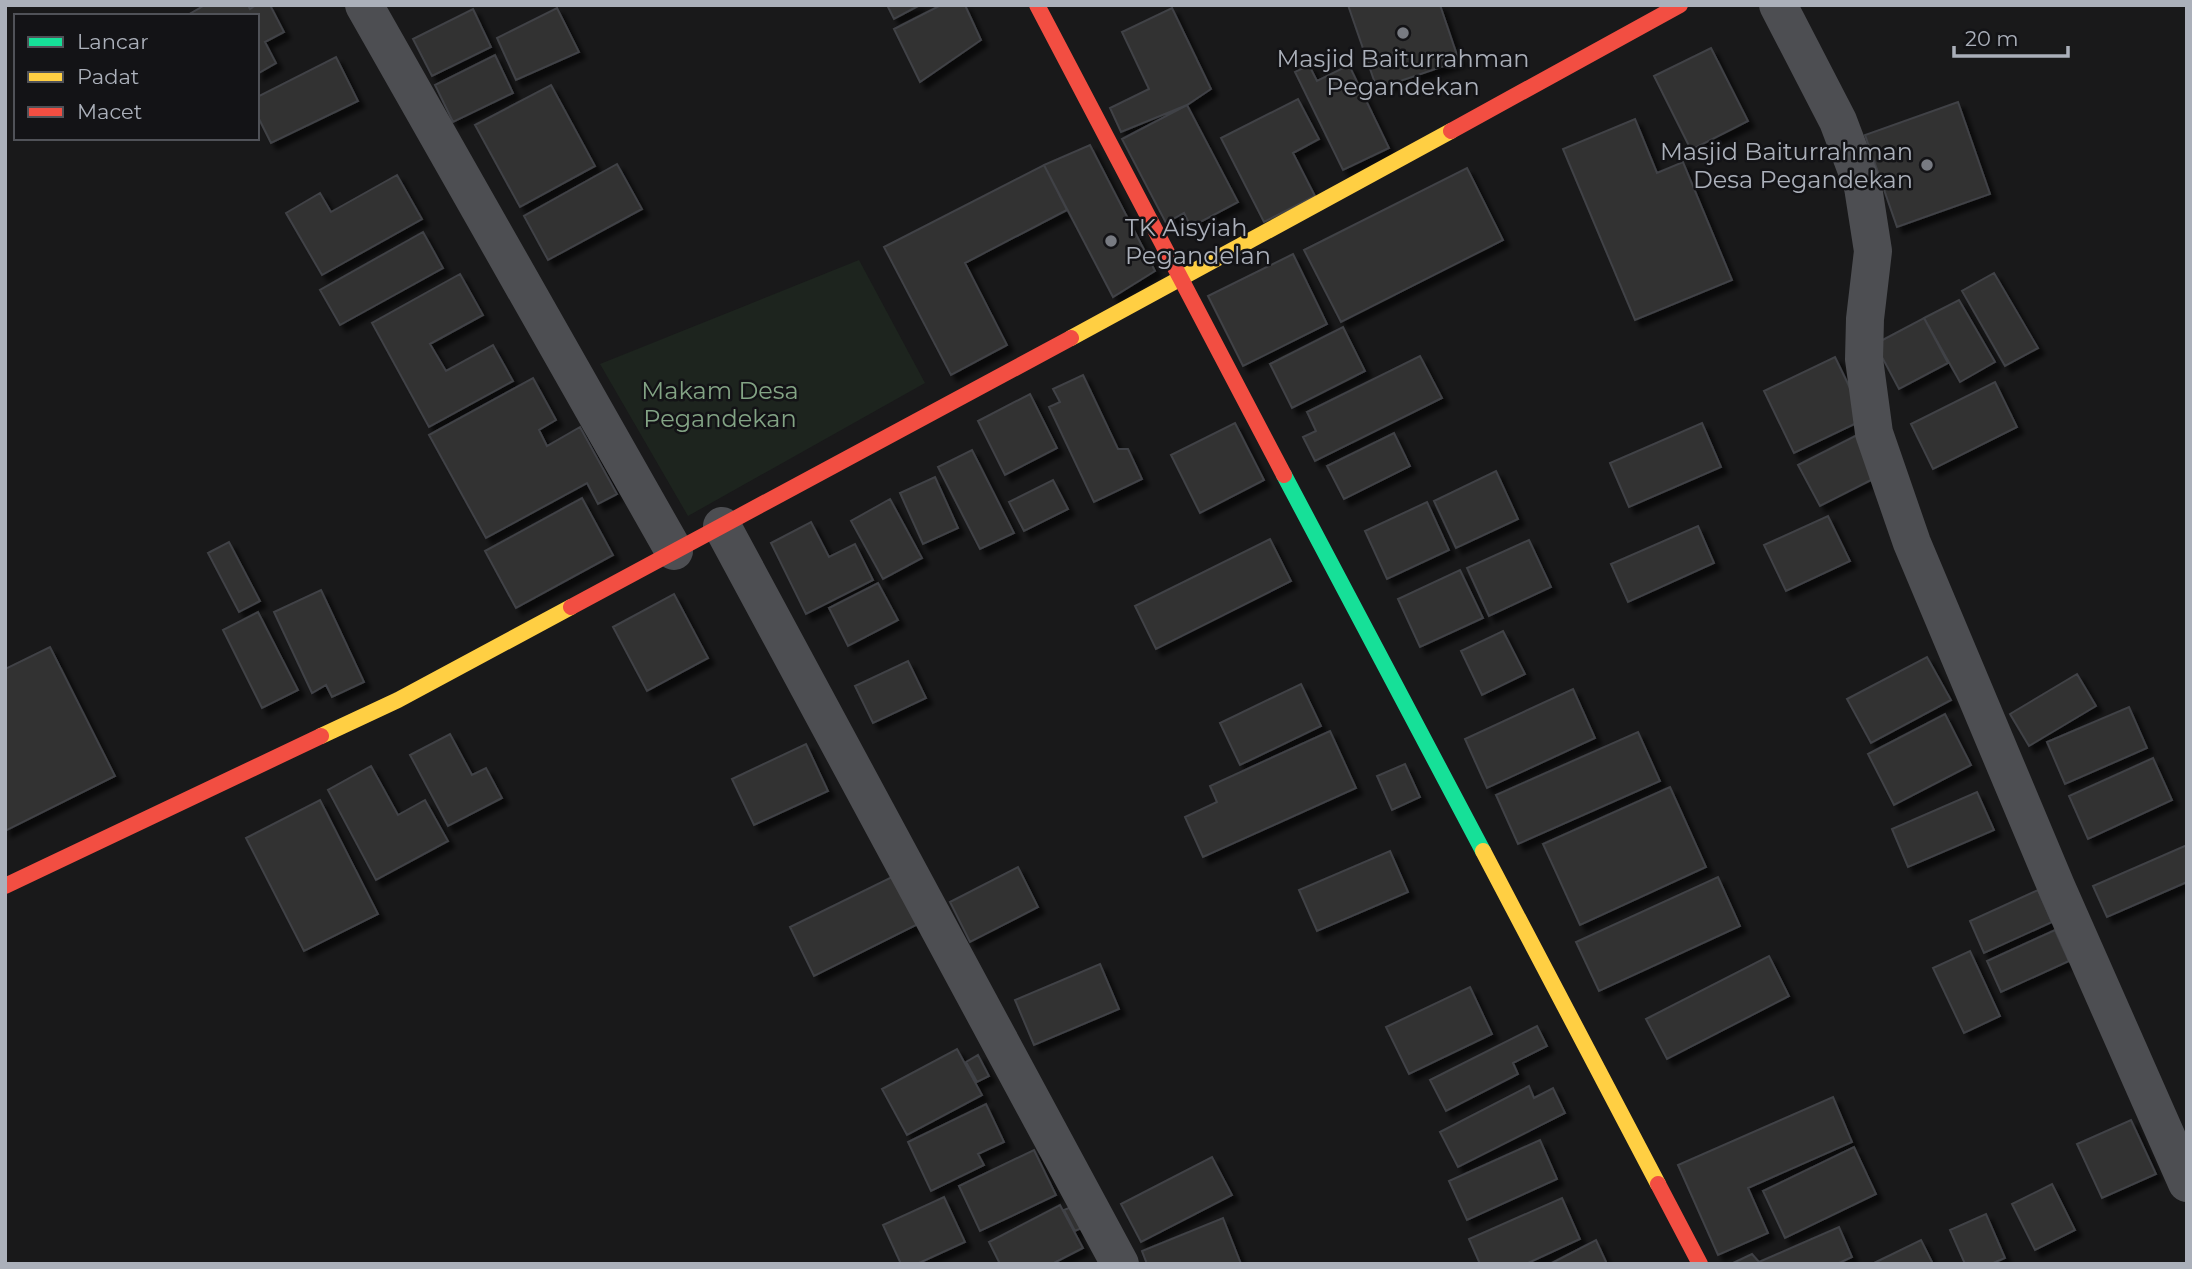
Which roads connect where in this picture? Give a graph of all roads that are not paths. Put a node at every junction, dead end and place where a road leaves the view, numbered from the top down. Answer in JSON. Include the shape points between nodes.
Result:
{"nodes":[{"id":1,"x":364,"y":5,"type":"edge"},
{"id":2,"x":1037,"y":5,"type":"edge"},
{"id":3,"x":1681,"y":5,"type":"edge"},
{"id":4,"x":1777,"y":5,"type":"edge"},
{"id":5,"x":1181,"y":279,"type":"junction"},
{"id":6,"x":722,"y":526,"type":"junction"},
{"id":7,"x":674,"y":551,"type":"junction"},
{"id":8,"x":5,"y":886,"type":"edge"},
{"id":9,"x":2187,"y":1183,"type":"edge"},
{"id":10,"x":1120,"y":1264,"type":"edge"},
{"id":11,"x":1700,"y":1264,"type":"edge"}],
"edges":[{"from":1,"to":7,"type":"street"},
{"from":2,"to":5,"type":"street"},
{"from":3,"to":5,"type":"street"},
{"from":4,"to":9,"type":"street","via":[[1838,121],[1863,187],[1873,251],[1864,359],[1874,433],[1891,487],[2051,874]]},
{"from":5,"to":6,"type":"street"},
{"from":5,"to":11,"type":"street"},
{"from":6,"to":7,"type":"street"},
{"from":6,"to":10,"type":"street"},
{"from":7,"to":8,"type":"street","via":[[398,700]]}]}
